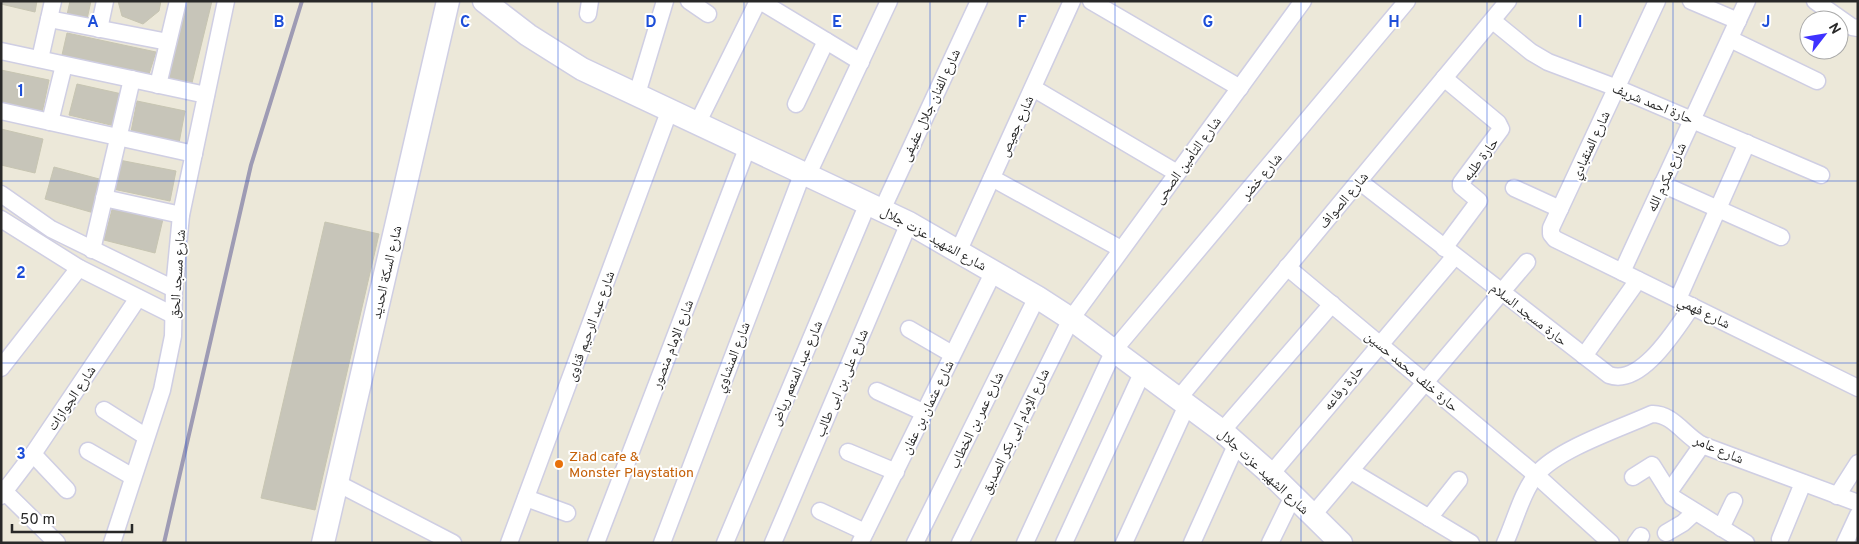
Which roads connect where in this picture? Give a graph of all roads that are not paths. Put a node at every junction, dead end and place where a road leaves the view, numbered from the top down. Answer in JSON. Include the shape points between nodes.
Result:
{"nodes":[{"id":1,"x":54,"y":1,"type":"edge"},
{"id":2,"x":105,"y":1,"type":"edge"},
{"id":3,"x":178,"y":1,"type":"edge"},
{"id":4,"x":226,"y":1,"type":"edge"},
{"id":5,"x":448,"y":1,"type":"edge"},
{"id":6,"x":484,"y":1,"type":"edge"},
{"id":7,"x":665,"y":1,"type":"edge"},
{"id":8,"x":688,"y":1,"type":"edge"},
{"id":9,"x":759,"y":1,"type":"edge"},
{"id":10,"x":889,"y":1,"type":"edge"},
{"id":11,"x":979,"y":1,"type":"edge"},
{"id":12,"x":1072,"y":1,"type":"edge"},
{"id":13,"x":1091,"y":1,"type":"edge"},
{"id":14,"x":1303,"y":1,"type":"edge"},
{"id":15,"x":1407,"y":1,"type":"edge"},
{"id":16,"x":1508,"y":1,"type":"edge"},
{"id":17,"x":1657,"y":1,"type":"edge"},
{"id":18,"x":1691,"y":1,"type":"edge"},
{"id":19,"x":1747,"y":1,"type":"edge"},
{"id":20,"x":1815,"y":1,"type":"edge"},
{"id":21,"x":708,"y":14,"type":"dead end"},
{"id":22,"x":49,"y":19,"type":"junction"},
{"id":23,"x":1493,"y":21,"type":"junction"},
{"id":24,"x":1738,"y":21,"type":"junction"},
{"id":25,"x":1858,"y":28,"type":"edge"},
{"id":26,"x":99,"y":29,"type":"junction"},
{"id":27,"x":1730,"y":39,"type":"junction"},
{"id":28,"x":826,"y":41,"type":"junction"},
{"id":29,"x":168,"y":42,"type":"junction"},
{"id":30,"x":1,"y":51,"type":"edge"},
{"id":31,"x":40,"y":60,"type":"junction"},
{"id":32,"x":861,"y":62,"type":"junction"},
{"id":33,"x":64,"y":64,"type":"junction"},
{"id":34,"x":1444,"y":78,"type":"junction"},
{"id":35,"x":132,"y":79,"type":"junction"},
{"id":36,"x":1817,"y":82,"type":"dead end"},
{"id":37,"x":158,"y":85,"type":"junction"},
{"id":38,"x":1033,"y":88,"type":"junction"},
{"id":39,"x":1240,"y":88,"type":"junction"},
{"id":40,"x":1617,"y":88,"type":"junction"},
{"id":41,"x":637,"y":94,"type":"junction"},
{"id":42,"x":206,"y":95,"type":"junction"},
{"id":43,"x":796,"y":104,"type":"dead end"},
{"id":44,"x":670,"y":109,"type":"junction"},
{"id":45,"x":1,"y":111,"type":"edge"},
{"id":46,"x":1693,"y":119,"type":"junction"},
{"id":47,"x":50,"y":122,"type":"junction"},
{"id":48,"x":698,"y":122,"type":"junction"},
{"id":49,"x":118,"y":137,"type":"junction"},
{"id":50,"x":1748,"y":143,"type":"junction"},
{"id":51,"x":748,"y":146,"type":"junction"},
{"id":52,"x":194,"y":154,"type":"junction"},
{"id":53,"x":806,"y":173,"type":"junction"},
{"id":54,"x":1177,"y":173,"type":"junction"},
{"id":55,"x":1821,"y":174,"type":"dead end"},
{"id":56,"x":992,"y":178,"type":"junction"},
{"id":57,"x":1359,"y":181,"type":"junction"},
{"id":58,"x":1662,"y":184,"type":"junction"},
{"id":59,"x":1514,"y":188,"type":"dead end"},
{"id":60,"x":1,"y":194,"type":"edge"},
{"id":61,"x":104,"y":198,"type":"junction"},
{"id":62,"x":875,"y":206,"type":"junction"},
{"id":63,"x":1560,"y":209,"type":"junction"},
{"id":64,"x":1718,"y":209,"type":"junction"},
{"id":65,"x":181,"y":215,"type":"junction"},
{"id":66,"x":1,"y":219,"type":"edge"},
{"id":67,"x":909,"y":223,"type":"junction"},
{"id":68,"x":1551,"y":234,"type":"joint"},
{"id":69,"x":1780,"y":237,"type":"dead end"},
{"id":70,"x":1121,"y":249,"type":"junction"},
{"id":71,"x":92,"y":250,"type":"junction"},
{"id":72,"x":959,"y":250,"type":"junction"},
{"id":73,"x":1450,"y":252,"type":"junction"},
{"id":74,"x":1527,"y":262,"type":"dead end"},
{"id":75,"x":1287,"y":267,"type":"junction"},
{"id":76,"x":79,"y":268,"type":"junction"},
{"id":77,"x":994,"y":271,"type":"junction"},
{"id":78,"x":1622,"y":272,"type":"junction"},
{"id":79,"x":1638,"y":280,"type":"junction"},
{"id":80,"x":174,"y":289,"type":"junction"},
{"id":81,"x":1502,"y":292,"type":"junction"},
{"id":82,"x":1037,"y":297,"type":"junction"},
{"id":83,"x":138,"y":298,"type":"junction"},
{"id":84,"x":1685,"y":302,"type":"junction"},
{"id":85,"x":1332,"y":304,"type":"junction"},
{"id":86,"x":173,"y":315,"type":"junction"},
{"id":87,"x":1071,"y":319,"type":"junction"},
{"id":88,"x":909,"y":329,"type":"dead end"},
{"id":89,"x":1380,"y":344,"type":"junction"},
{"id":90,"x":1114,"y":350,"type":"junction"},
{"id":91,"x":952,"y":354,"type":"junction"},
{"id":92,"x":1584,"y":356,"type":"junction"},
{"id":93,"x":1,"y":368,"type":"edge"},
{"id":94,"x":1143,"y":371,"type":"junction"},
{"id":95,"x":1426,"y":382,"type":"junction"},
{"id":96,"x":1858,"y":388,"type":"edge"},
{"id":97,"x":877,"y":391,"type":"dead end"},
{"id":98,"x":1183,"y":402,"type":"junction"},
{"id":99,"x":104,"y":410,"type":"dead end"},
{"id":100,"x":924,"y":412,"type":"junction"},
{"id":101,"x":146,"y":436,"type":"junction"},
{"id":102,"x":1230,"y":437,"type":"junction"},
{"id":103,"x":1702,"y":445,"type":"junction"},
{"id":104,"x":88,"y":450,"type":"dead end"},
{"id":105,"x":848,"y":452,"type":"dead end"},
{"id":106,"x":33,"y":454,"type":"junction"},
{"id":107,"x":1858,"y":463,"type":"edge"},
{"id":108,"x":1351,"y":471,"type":"junction"},
{"id":109,"x":896,"y":472,"type":"junction"},
{"id":110,"x":1271,"y":474,"type":"junction"},
{"id":111,"x":1536,"y":475,"type":"junction"},
{"id":112,"x":133,"y":477,"type":"junction"},
{"id":113,"x":1633,"y":477,"type":"dead end"},
{"id":114,"x":1459,"y":480,"type":"dead end"},
{"id":115,"x":337,"y":483,"type":"junction"},
{"id":116,"x":1803,"y":483,"type":"junction"},
{"id":117,"x":68,"y":490,"type":"dead end"},
{"id":118,"x":2,"y":492,"type":"edge"},
{"id":119,"x":1669,"y":492,"type":"junction"},
{"id":120,"x":1293,"y":496,"type":"junction"},
{"id":121,"x":1838,"y":496,"type":"junction"},
{"id":122,"x":526,"y":498,"type":"junction"},
{"id":123,"x":1734,"y":501,"type":"dead end"},
{"id":124,"x":1858,"y":503,"type":"edge"},
{"id":125,"x":820,"y":511,"type":"dead end"},
{"id":126,"x":1695,"y":512,"type":"junction"},
{"id":127,"x":568,"y":513,"type":"dead end"},
{"id":128,"x":1858,"y":515,"type":"edge"},
{"id":129,"x":1312,"y":516,"type":"junction"},
{"id":130,"x":1429,"y":518,"type":"junction"},
{"id":131,"x":1721,"y":528,"type":"junction"},
{"id":132,"x":1666,"y":533,"type":"dead end"},
{"id":133,"x":862,"y":537,"type":"edge"},
{"id":134,"x":1780,"y":539,"type":"dead end"},
{"id":135,"x":57,"y":543,"type":"edge"},
{"id":136,"x":112,"y":543,"type":"edge"},
{"id":137,"x":323,"y":543,"type":"edge"},
{"id":138,"x":453,"y":543,"type":"edge"},
{"id":139,"x":509,"y":543,"type":"edge"},
{"id":140,"x":596,"y":543,"type":"edge"},
{"id":141,"x":662,"y":543,"type":"edge"},
{"id":142,"x":724,"y":543,"type":"edge"},
{"id":143,"x":773,"y":543,"type":"edge"},
{"id":144,"x":914,"y":543,"type":"edge"},
{"id":145,"x":960,"y":543,"type":"edge"},
{"id":146,"x":1025,"y":543,"type":"edge"},
{"id":147,"x":1064,"y":543,"type":"edge"},
{"id":148,"x":1124,"y":543,"type":"edge"},
{"id":149,"x":1192,"y":543,"type":"edge"},
{"id":150,"x":1270,"y":543,"type":"edge"},
{"id":151,"x":1341,"y":543,"type":"edge"},
{"id":152,"x":1471,"y":543,"type":"edge"},
{"id":153,"x":1505,"y":543,"type":"edge"},
{"id":154,"x":1611,"y":543,"type":"edge"},
{"id":155,"x":1746,"y":543,"type":"edge"},
{"id":156,"x":1845,"y":543,"type":"edge"}],
"edges":[{"from":1,"to":22,"type":"street"},
{"from":2,"to":26,"type":"street"},
{"from":3,"to":29,"type":"street"},
{"from":4,"to":42,"type":"street","name":"شارع مسجد الحق"},
{"from":5,"to":115,"type":"street","name":"شارع السكة الحديد"},
{"from":6,"to":41,"type":"street","name":"شارع الشهيد عزت جلال","via":[[554,53]]},
{"from":7,"to":41,"type":"street"},
{"from":8,"to":21,"type":"street"},
{"from":9,"to":28,"type":"street"},
{"from":9,"to":48,"type":"street"},
{"from":10,"to":32,"type":"street","name":"شارع المنشاوي"},
{"from":11,"to":62,"type":"street","name":"شارع الفنان جلال عفيفى"},
{"from":12,"to":38,"type":"street","name":"شارع جعيص"},
{"from":13,"to":39,"type":"street"},
{"from":14,"to":39,"type":"street","name":"شارع التأمين الصحى"},
{"from":15,"to":90,"type":"street","name":"شارع خضر"},
{"from":16,"to":23,"type":"street","name":"شارع الصواف"},
{"from":17,"to":40,"type":"street","name":"شارع المنقبادي"},
{"from":18,"to":24,"type":"street"},
{"from":19,"to":24,"type":"street","name":"شارع مكرم الله"},
{"from":20,"to":25,"type":"street"},
{"from":22,"to":26,"type":"street"},
{"from":22,"to":31,"type":"street"},
{"from":23,"to":34,"type":"street","name":"شارع الصواف"},
{"from":23,"to":40,"type":"street","name":"حارة احمد شريف","via":[[1539,58]]},
{"from":24,"to":27,"type":"street","name":"شارع مكرم الله"},
{"from":26,"to":29,"type":"street"},
{"from":27,"to":36,"type":"street"},
{"from":27,"to":46,"type":"street","name":"شارع مكرم الله"},
{"from":28,"to":32,"type":"street"},
{"from":28,"to":43,"type":"street"},
{"from":29,"to":37,"type":"street"},
{"from":30,"to":31,"type":"street"},
{"from":31,"to":33,"type":"street"},
{"from":32,"to":53,"type":"street","name":"شارع المنشاوي"},
{"from":33,"to":35,"type":"street"},
{"from":33,"to":47,"type":"street"},
{"from":34,"to":57,"type":"street","name":"شارع الصواف"},
{"from":34,"to":73,"type":"street","name":"حارة طلبه","via":[[1501,129],[1461,183],[1479,201]]},
{"from":35,"to":37,"type":"street"},
{"from":35,"to":49,"type":"street"},
{"from":37,"to":42,"type":"street"},
{"from":38,"to":54,"type":"street"},
{"from":38,"to":56,"type":"street","name":"شارع جعيص"},
{"from":39,"to":54,"type":"street","name":"شارع التأمين الصحى"},
{"from":40,"to":46,"type":"street","name":"حارة احمد شريف"},
{"from":40,"to":63,"type":"street","name":"شارع المنقبادي"},
{"from":41,"to":44,"type":"street","name":"شارع الشهيد عزت جلال"},
{"from":42,"to":52,"type":"street","name":"شارع مسجد الحق"},
{"from":44,"to":48,"type":"street","name":"شارع الشهيد عزت جلال"},
{"from":44,"to":122,"type":"street","name":"شارع عبد الرحيم قناوى"},
{"from":45,"to":47,"type":"street"},
{"from":46,"to":50,"type":"street","name":"حارة احمد شريف"},
{"from":46,"to":58,"type":"street","name":"شارع مكرم الله"},
{"from":47,"to":49,"type":"street"},
{"from":48,"to":51,"type":"street","name":"شارع الشهيد عزت جلال"},
{"from":49,"to":52,"type":"street"},
{"from":49,"to":61,"type":"street"},
{"from":50,"to":55,"type":"street","name":"حارة احمد شريف"},
{"from":50,"to":64,"type":"street","name":"حارة مسجد السلام"},
{"from":51,"to":53,"type":"street","name":"شارع الشهيد عزت جلال"},
{"from":51,"to":140,"type":"street","name":"شارع الإمام منصور"},
{"from":52,"to":65,"type":"street","name":"شارع مسجد الحق"},
{"from":53,"to":62,"type":"street","name":"شارع الشهيد عزت جلال"},
{"from":53,"to":141,"type":"street","name":"شارع المنشاوي"},
{"from":54,"to":70,"type":"street","name":"شارع التأمين الصحى"},
{"from":56,"to":70,"type":"street"},
{"from":56,"to":72,"type":"street","name":"شارع جعيص"},
{"from":57,"to":73,"type":"street","name":"حارة مسجد السلام"},
{"from":57,"to":75,"type":"street","name":"شارع الصواف"},
{"from":58,"to":64,"type":"street"},
{"from":58,"to":78,"type":"street","name":"شارع مكرم الله"},
{"from":59,"to":63,"type":"street"},
{"from":60,"to":71,"type":"street","via":[[45,225]]},
{"from":61,"to":65,"type":"street"},
{"from":61,"to":71,"type":"street"},
{"from":62,"to":67,"type":"street","name":"شارع الشهيد عزت جلال"},
{"from":62,"to":142,"type":"street","name":"شارع عبد المنعم رياض"},
{"from":63,"to":68,"type":"street","name":"شارع المنقبادي"},
{"from":64,"to":69,"type":"street"},
{"from":64,"to":84,"type":"street","name":"حارة مسجد السلام"},
{"from":65,"to":80,"type":"street","name":"شارع مسجد الحق"},
{"from":66,"to":76,"type":"street"},
{"from":67,"to":72,"type":"street","name":"شارع الشهيد عزت جلال"},
{"from":67,"to":143,"type":"street","name":"شارع على بن ابى طالب"},
{"from":68,"to":78,"type":"street","name":"شارع فهمي"},
{"from":70,"to":87,"type":"street","name":"شارع التأمين الصحى"},
{"from":71,"to":80,"type":"street"},
{"from":72,"to":77,"type":"street","name":"شارع الشهيد عزت جلال"},
{"from":73,"to":81,"type":"street","name":"حارة مسجد السلام"},
{"from":73,"to":89,"type":"street","name":"حارة رفاعه"},
{"from":74,"to":81,"type":"street"},
{"from":75,"to":85,"type":"street","name":"حارة خلف محمد حسين"},
{"from":75,"to":98,"type":"street","name":"شارع الصواف"},
{"from":76,"to":83,"type":"street"},
{"from":76,"to":93,"type":"street"},
{"from":77,"to":82,"type":"street","name":"شارع الشهيد عزت جلال"},
{"from":77,"to":91,"type":"street","name":"شارع عثمان بن عفان"},
{"from":78,"to":79,"type":"street","name":"شارع فهمي"},
{"from":79,"to":84,"type":"street","name":"شارع فهمي"},
{"from":79,"to":92,"type":"street"},
{"from":80,"to":86,"type":"street","name":"شارع مسجد الحق"},
{"from":81,"to":92,"type":"street","name":"حارة مسجد السلام"},
{"from":81,"to":95,"type":"street"},
{"from":82,"to":87,"type":"street","name":"شارع الشهيد عزت جلال"},
{"from":82,"to":144,"type":"street","name":"شارع عمر بن الخطاب"},
{"from":83,"to":86,"type":"street"},
{"from":83,"to":106,"type":"street","name":"شارع الجوازات"},
{"from":84,"to":92,"type":"street","name":"حارة مسجد السلام","via":[[1656,354],[1627,376],[1615,378]]},
{"from":84,"to":96,"type":"street","name":"شارع فهمي"},
{"from":85,"to":89,"type":"street","name":"حارة خلف محمد حسين"},
{"from":85,"to":102,"type":"street"},
{"from":86,"to":101,"type":"street","name":"شارع مسجد الحق","via":[[168,367]]},
{"from":87,"to":90,"type":"street","name":"شارع الشهيد عزت جلال"},
{"from":87,"to":145,"type":"street","name":"شارع الإمام ابى بكر الصديق"},
{"from":88,"to":91,"type":"street"},
{"from":89,"to":95,"type":"street","name":"حارة خلف محمد حسين"},
{"from":89,"to":110,"type":"street","name":"حارة رفاعه"},
{"from":90,"to":94,"type":"street","name":"شارع الشهيد عزت جلال"},
{"from":90,"to":146,"type":"street","name":"شارع خضر"},
{"from":91,"to":100,"type":"street","name":"شارع عثمان بن عفان"},
{"from":94,"to":98,"type":"street","name":"شارع الشهيد عزت جلال"},
{"from":94,"to":147,"type":"street"},
{"from":95,"to":108,"type":"street"},
{"from":95,"to":111,"type":"street","name":"حارة خلف محمد حسين"},
{"from":97,"to":100,"type":"street"},
{"from":98,"to":102,"type":"street","name":"شارع الشهيد عزت جلال"},
{"from":98,"to":148,"type":"street","name":"شارع الصواف"},
{"from":99,"to":101,"type":"street"},
{"from":100,"to":109,"type":"street","name":"شارع عثمان بن عفان"},
{"from":101,"to":112,"type":"street","name":"شارع مسجد الحق"},
{"from":102,"to":110,"type":"street","name":"شارع الشهيد عزت جلال"},
{"from":102,"to":149,"type":"street"},
{"from":103,"to":111,"type":"street","name":"شارع عامر","via":[[1668,418],[1652,414],[1561,455]]},
{"from":103,"to":116,"type":"street","name":"شارع عامر"},
{"from":103,"to":119,"type":"street"},
{"from":104,"to":112,"type":"street"},
{"from":105,"to":109,"type":"street"},
{"from":106,"to":117,"type":"street"},
{"from":106,"to":118,"type":"street","name":"شارع الجوازات"},
{"from":107,"to":121,"type":"street"},
{"from":108,"to":129,"type":"street"},
{"from":108,"to":130,"type":"street"},
{"from":109,"to":133,"type":"street","name":"شارع عثمان بن عفان"},
{"from":110,"to":120,"type":"street","name":"شارع الشهيد عزت جلال"},
{"from":111,"to":153,"type":"street"},
{"from":111,"to":154,"type":"street","name":"حارة خلف محمد حسين"},
{"from":112,"to":136,"type":"street","name":"شارع مسجد الحق"},
{"from":113,"to":119,"type":"street","via":[[1652,466]]},
{"from":114,"to":130,"type":"street"},
{"from":115,"to":137,"type":"street","name":"شارع السكة الحديد"},
{"from":115,"to":138,"type":"street"},
{"from":116,"to":121,"type":"street","name":"شارع عامر"},
{"from":116,"to":134,"type":"street"},
{"from":118,"to":135,"type":"street"},
{"from":119,"to":126,"type":"street"},
{"from":120,"to":129,"type":"street","name":"شارع الشهيد عزت جلال"},
{"from":120,"to":150,"type":"street"},
{"from":121,"to":124,"type":"street","name":"شارع عامر"},
{"from":122,"to":127,"type":"street"},
{"from":122,"to":139,"type":"street","name":"شارع عبد الرحيم قناوى"},
{"from":123,"to":131,"type":"street"},
{"from":125,"to":133,"type":"street"},
{"from":126,"to":131,"type":"street"},
{"from":126,"to":132,"type":"street"},
{"from":128,"to":156,"type":"street"},
{"from":129,"to":151,"type":"street","name":"شارع الشهيد عزت جلال"},
{"from":130,"to":152,"type":"street"},
{"from":131,"to":155,"type":"street"}]}
